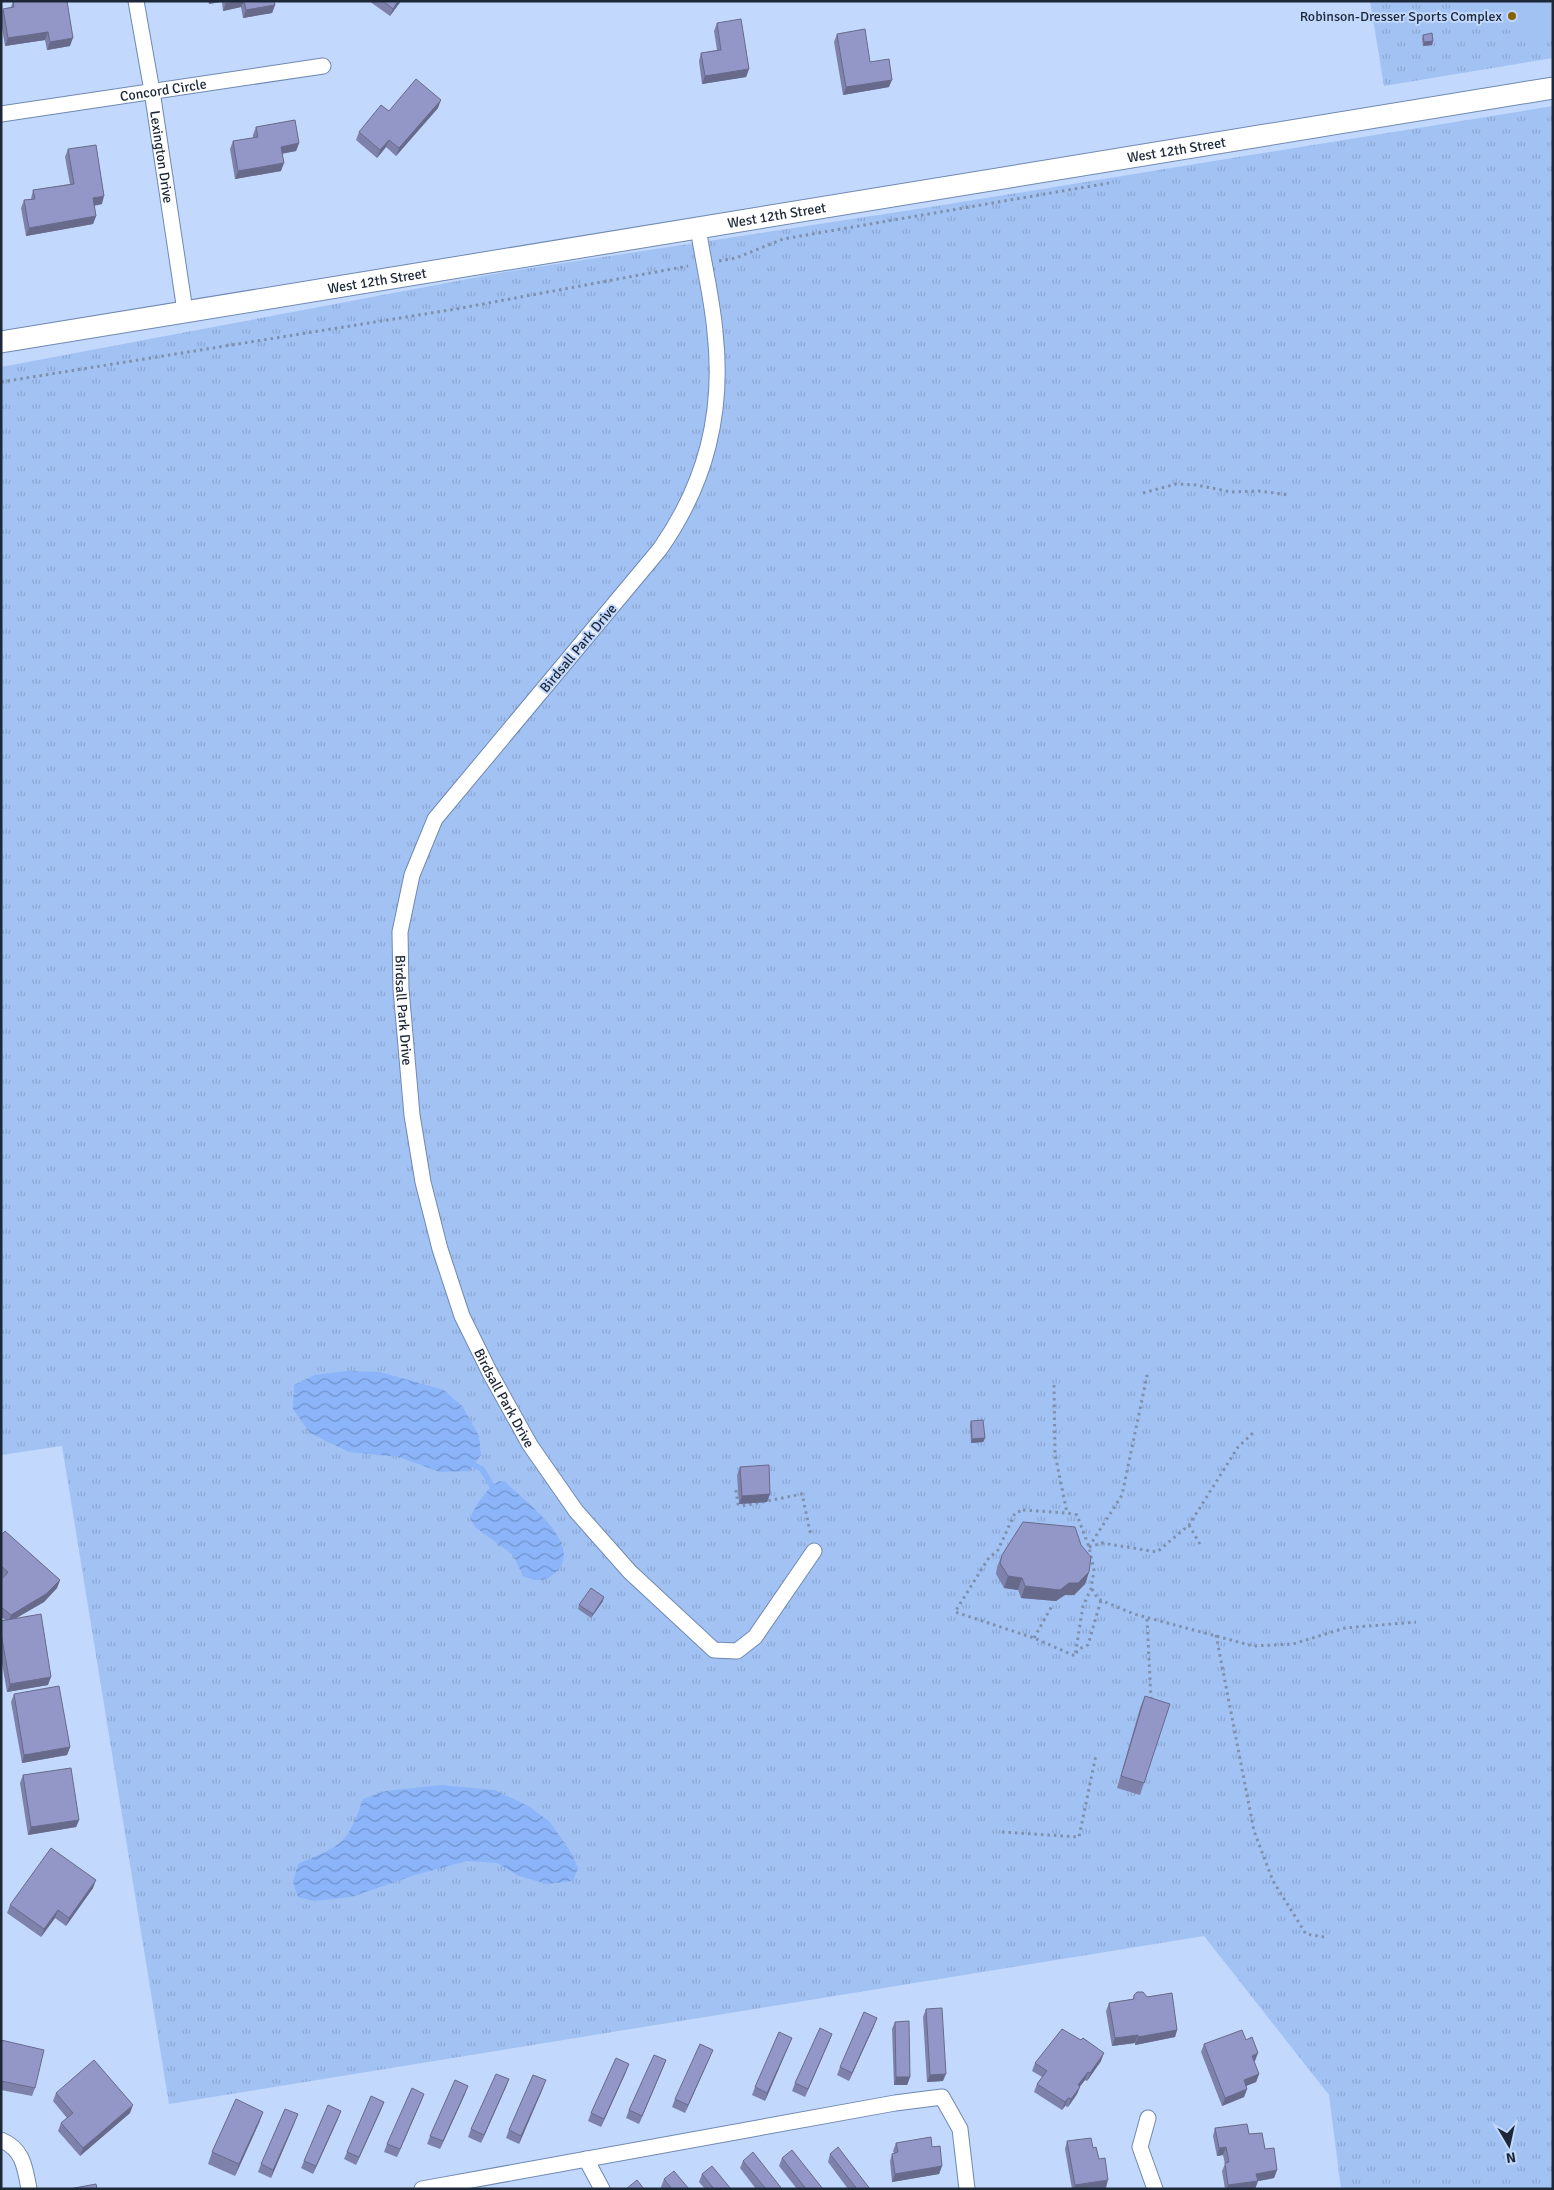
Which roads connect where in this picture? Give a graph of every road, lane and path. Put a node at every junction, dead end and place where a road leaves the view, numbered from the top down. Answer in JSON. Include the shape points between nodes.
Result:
{"nodes":[{"id":1,"x":136,"y":1,"type":"edge"},
{"id":2,"x":324,"y":66,"type":"dead end"},
{"id":3,"x":1553,"y":88,"type":"edge"},
{"id":4,"x":152,"y":92,"type":"junction"},
{"id":5,"x":1,"y":114,"type":"edge"},
{"id":6,"x":1114,"y":182,"type":"dead end"},
{"id":7,"x":698,"y":227,"type":"junction"},
{"id":8,"x":704,"y":263,"type":"junction"},
{"id":9,"x":185,"y":311,"type":"junction"},
{"id":10,"x":1,"y":342,"type":"edge"},
{"id":11,"x":1,"y":382,"type":"edge"},
{"id":12,"x":1143,"y":493,"type":"dead end"},
{"id":13,"x":1290,"y":495,"type":"dead end"},
{"id":14,"x":1148,"y":1371,"type":"dead end"},
{"id":15,"x":1054,"y":1385,"type":"dead end"},
{"id":16,"x":1254,"y":1432,"type":"dead end"},
{"id":17,"x":736,"y":1490,"type":"dead end"},
{"id":18,"x":1067,"y":1513,"type":"junction"},
{"id":19,"x":1189,"y":1525,"type":"junction"},
{"id":20,"x":1201,"y":1546,"type":"dead end"},
{"id":21,"x":1089,"y":1547,"type":"junction"},
{"id":22,"x":814,"y":1551,"type":"joint"},
{"id":23,"x":1091,"y":1589,"type":"junction"},
{"id":24,"x":1101,"y":1600,"type":"junction"},
{"id":25,"x":1053,"y":1604,"type":"edge"},
{"id":26,"x":1148,"y":1619,"type":"junction"},
{"id":27,"x":1416,"y":1622,"type":"dead end"},
{"id":28,"x":1216,"y":1635,"type":"junction"},
{"id":29,"x":1034,"y":1638,"type":"junction"},
{"id":30,"x":1075,"y":1656,"type":"junction"},
{"id":31,"x":1152,"y":1705,"type":"edge"},
{"id":32,"x":1096,"y":1755,"type":"dead end"},
{"id":33,"x":1002,"y":1832,"type":"dead end"},
{"id":34,"x":1324,"y":1937,"type":"dead end"},
{"id":35,"x":1148,"y":2118,"type":"dead end"},
{"id":36,"x":6,"y":2142,"type":"edge"},
{"id":37,"x":586,"y":2159,"type":"junction"},
{"id":38,"x":29,"y":2189,"type":"edge"},
{"id":39,"x":422,"y":2189,"type":"edge"},
{"id":40,"x":602,"y":2189,"type":"edge"},
{"id":41,"x":967,"y":2189,"type":"edge"},
{"id":42,"x":1155,"y":2189,"type":"edge"}],
"edges":[{"from":1,"to":4,"type":"street","name":"Lexington Drive"},
{"from":2,"to":4,"type":"street","name":"Concord Circle"},
{"from":3,"to":7,"type":"main road","name":"West 12th Street"},
{"from":4,"to":5,"type":"street","name":"Concord Circle"},
{"from":4,"to":9,"type":"street","name":"Lexington Drive"},
{"from":6,"to":8,"type":"path","via":[[783,239],[736,258]]},
{"from":7,"to":8,"type":"street","name":"Birdsall Park Drive"},
{"from":7,"to":9,"type":"main road","name":"West 12th Street"},
{"from":8,"to":11,"type":"path","via":[[456,309]]},
{"from":8,"to":22,"type":"street","name":"Birdsall Park Drive","via":[[715,331],[718,385],[711,438],[693,493],[673,530],[642,572],[435,819],[412,875],[400,932],[406,1052],[423,1182],[462,1316],[530,1446],[576,1511],[630,1572],[714,1650],[737,1651],[755,1637]]},
{"from":9,"to":10,"type":"main road","name":"West 12th Street"},
{"from":12,"to":13,"type":"path","via":[[1176,484],[1231,492]]},
{"from":14,"to":21,"type":"path","via":[[1122,1495]]},
{"from":15,"to":18,"type":"path","via":[[1055,1454]]},
{"from":16,"to":19,"type":"path","via":[[1238,1447]]},
{"from":17,"to":22,"type":"path","via":[[738,1504],[742,1506],[802,1494]]},
{"from":18,"to":21,"type":"path","via":[[1077,1516]]},
{"from":18,"to":29,"type":"path","via":[[1023,1510],[1015,1514],[998,1550],[988,1559],[955,1612]]},
{"from":19,"to":20,"type":"path"},
{"from":19,"to":21,"type":"path","via":[[1157,1552],[1102,1542]]},
{"from":21,"to":23,"type":"path","via":[[1094,1570]]},
{"from":23,"to":24,"type":"path"},
{"from":23,"to":30,"type":"path","via":[[1083,1606]]},
{"from":24,"to":26,"type":"path"},
{"from":24,"to":30,"type":"path","via":[[1088,1645],[1079,1648]]},
{"from":25,"to":29,"type":"path"},
{"from":26,"to":28,"type":"path"},
{"from":26,"to":31,"type":"path"},
{"from":27,"to":28,"type":"path","via":[[1345,1628],[1293,1644],[1253,1646]]},
{"from":28,"to":34,"type":"path","via":[[1258,1839],[1273,1881],[1306,1934]]},
{"from":29,"to":30,"type":"path"},
{"from":32,"to":33,"type":"path","via":[[1079,1837]]},
{"from":35,"to":42,"type":"street","via":[[1140,2147]]},
{"from":36,"to":38,"type":"street","via":[[20,2154]]},
{"from":37,"to":39,"type":"street"},
{"from":37,"to":40,"type":"street"},
{"from":37,"to":41,"type":"street","via":[[942,2097],[960,2129]]}]}
